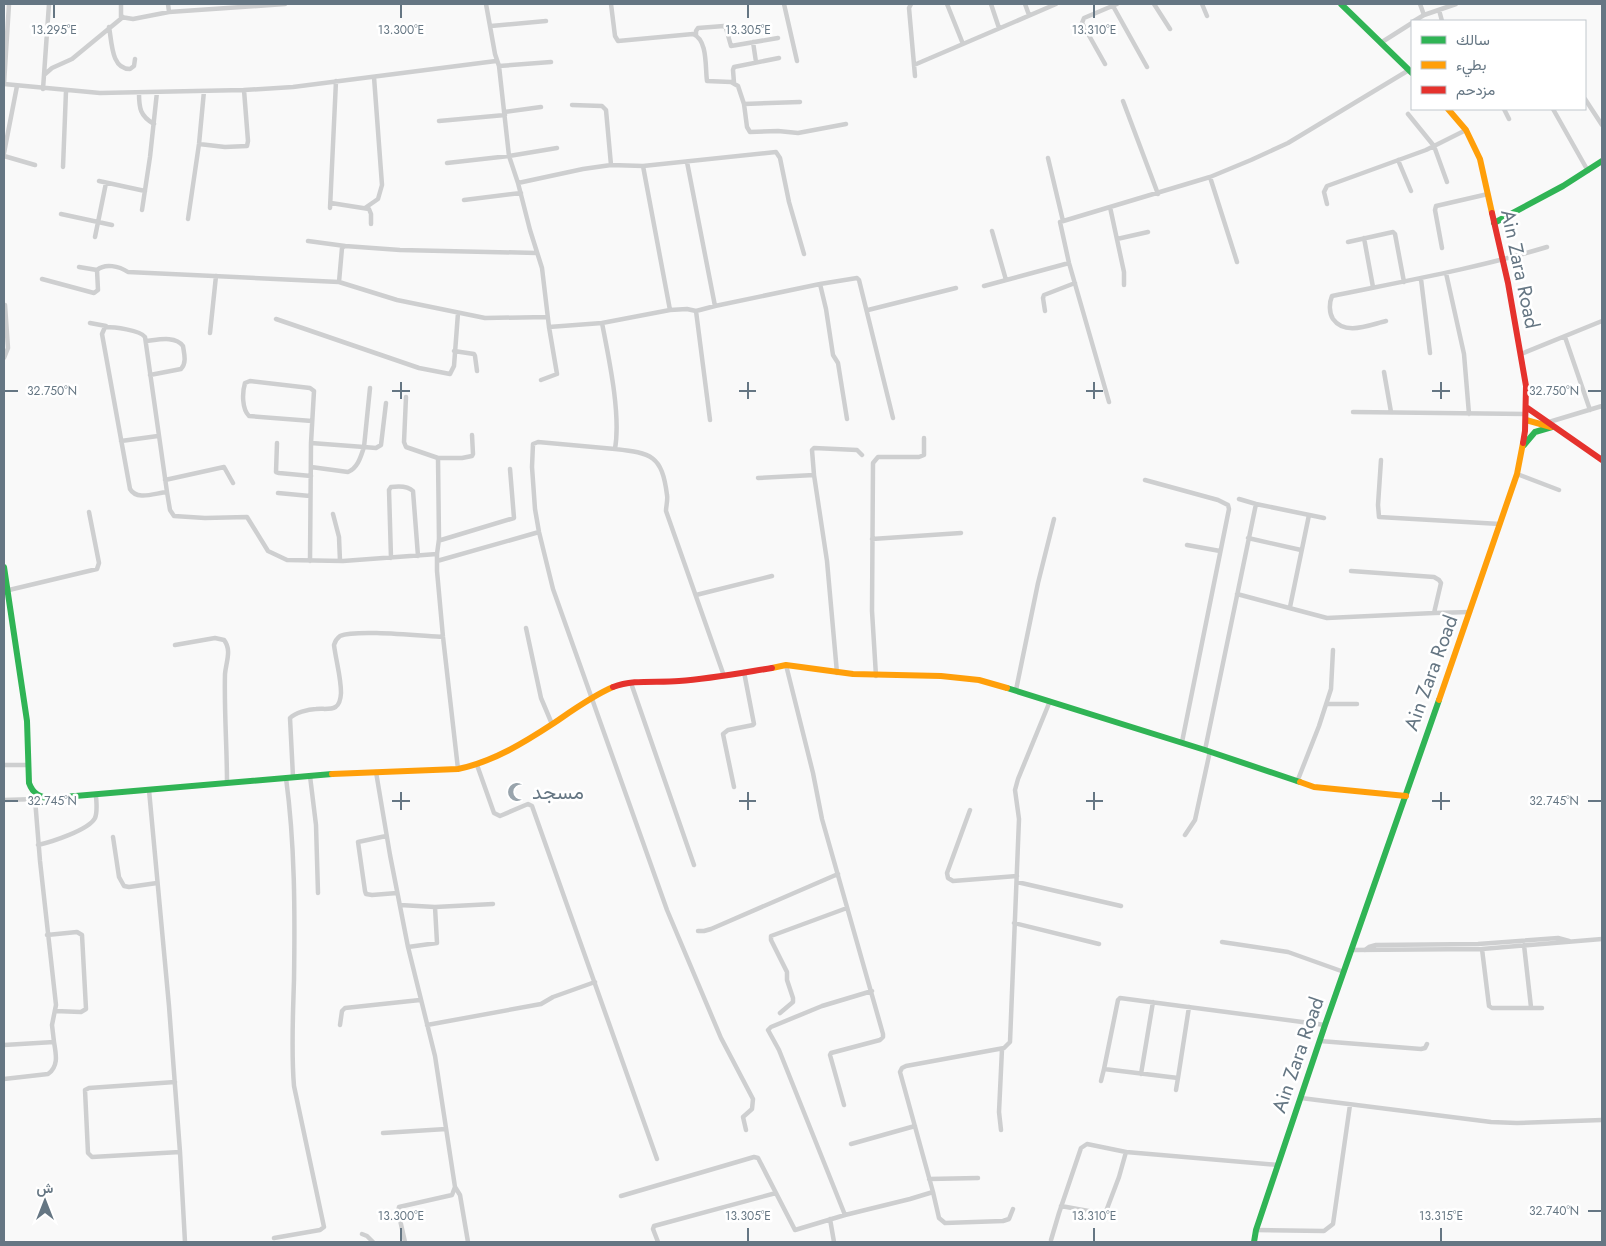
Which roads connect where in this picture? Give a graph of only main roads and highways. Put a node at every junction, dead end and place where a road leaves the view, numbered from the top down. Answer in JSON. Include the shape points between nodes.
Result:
{"nodes":[{"id":1,"x":1341,"y":4,"type":"edge"},
{"id":2,"x":1410,"y":72,"type":"edge"},
{"id":3,"x":1449,"y":110,"type":"edge"},
{"id":4,"x":1602,"y":161,"type":"edge"},
{"id":5,"x":1494,"y":224,"type":"junction"},
{"id":6,"x":1526,"y":414,"type":"junction"},
{"id":7,"x":1552,"y":426,"type":"junction"},
{"id":8,"x":1522,"y":450,"type":"junction"},
{"id":9,"x":1602,"y":460,"type":"edge"},
{"id":10,"x":4,"y":567,"type":"edge"},
{"id":11,"x":1406,"y":796,"type":"junction"},
{"id":12,"x":1254,"y":1242,"type":"edge"}],
"edges":[{"from":1,"to":2,"type":"main road"},
{"from":3,"to":5,"type":"main road","name":"Ain Zara Road","via":[[1466,130],[1480,159]]},
{"from":4,"to":5,"type":"main road"},
{"from":5,"to":6,"type":"main road","name":"Ain Zara Road","via":[[1521,354]]},
{"from":6,"to":7,"type":"main road"},
{"from":6,"to":7,"type":"main road"},
{"from":6,"to":8,"type":"main road","name":"Ain Zara Road"},
{"from":7,"to":8,"type":"main road","via":[[1533,433]]},
{"from":7,"to":9,"type":"main road"},
{"from":8,"to":11,"type":"main road","name":"Ain Zara Road","via":[[1517,474]]},
{"from":10,"to":11,"type":"main road","via":[[27,721],[30,787],[43,798],[310,776],[458,770],[508,750],[616,686],[724,676],[786,665],[837,673],[979,680],[1182,742],[1298,782],[1326,789]]},
{"from":11,"to":12,"type":"main road","name":"Ain Zara Road"}]}
